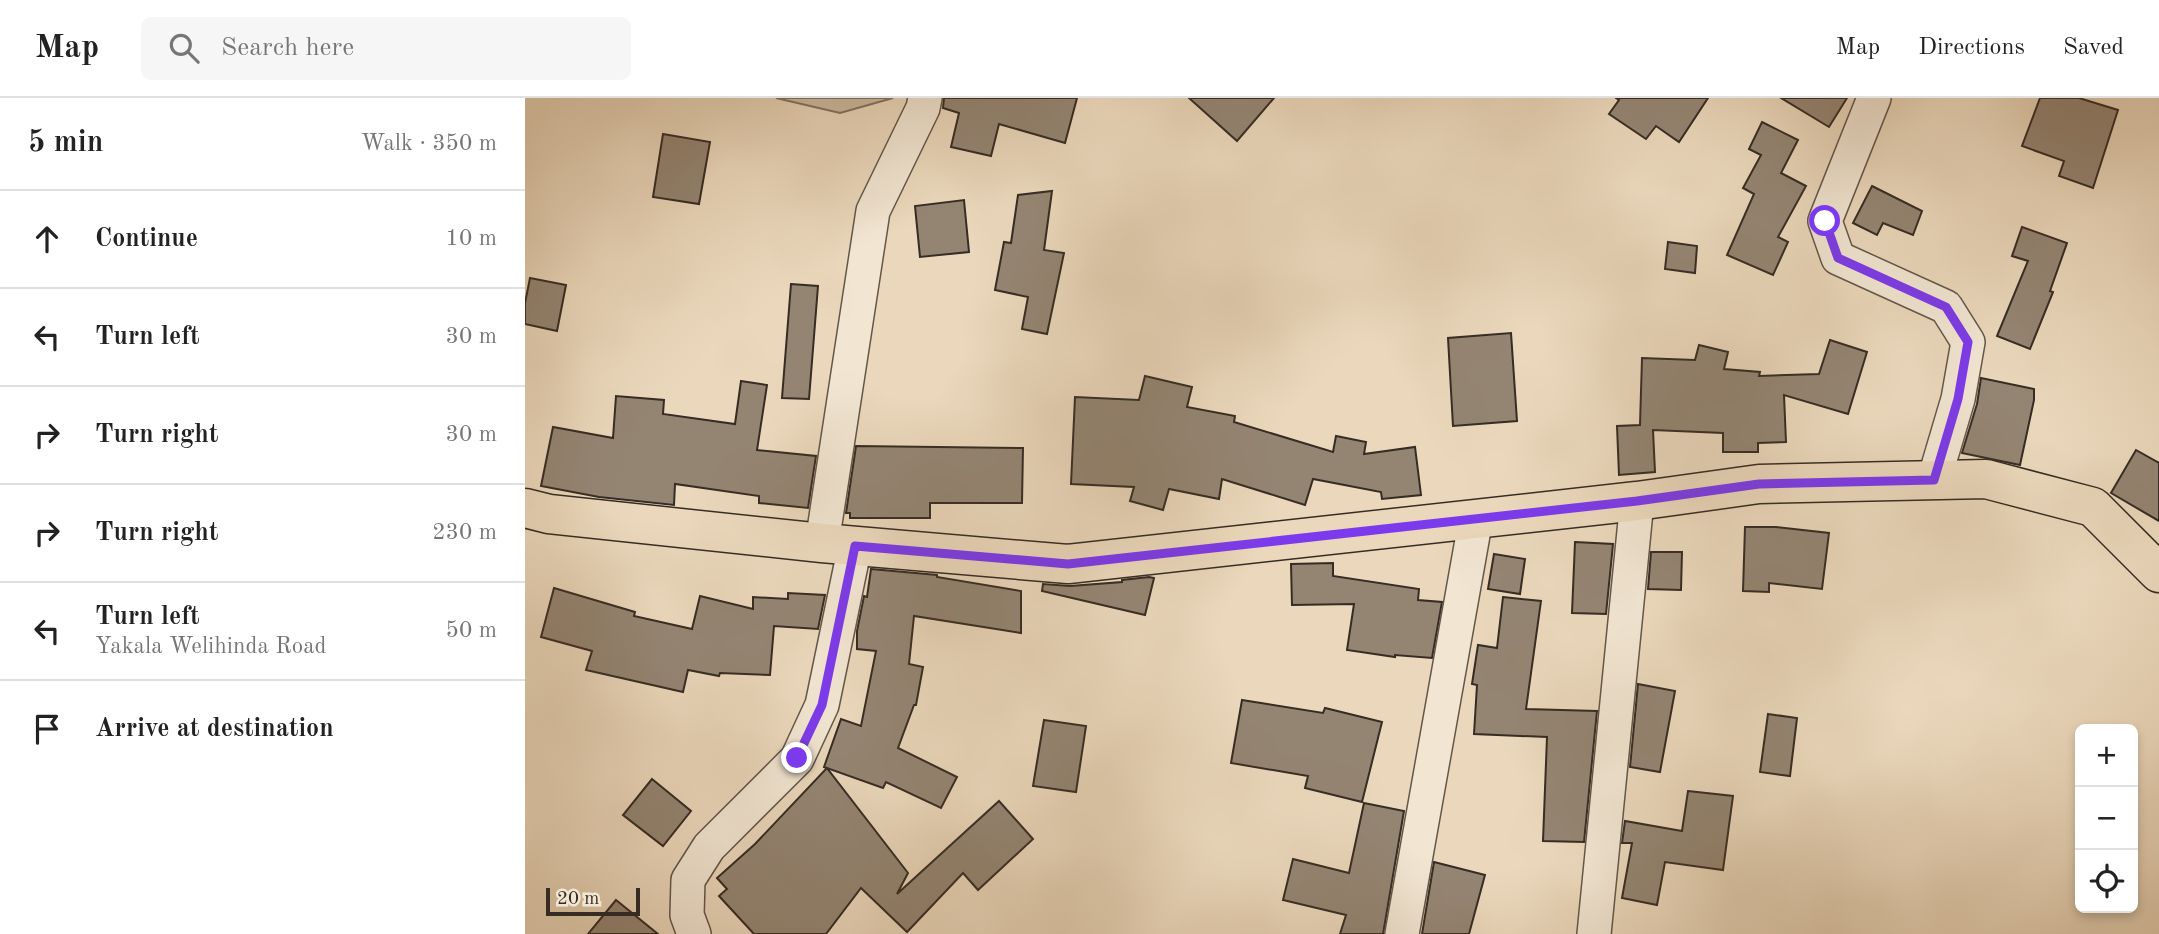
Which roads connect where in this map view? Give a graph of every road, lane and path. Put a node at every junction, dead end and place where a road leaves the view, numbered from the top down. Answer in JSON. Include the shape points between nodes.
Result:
{"nodes":[{"id":1,"x":925,"y":98,"type":"edge"},
{"id":2,"x":1874,"y":98,"type":"edge"},
{"id":3,"x":1934,"y":480,"type":"junction"},
{"id":4,"x":1637,"y":501,"type":"junction"},
{"id":5,"x":525,"y":508,"type":"edge"},
{"id":6,"x":1476,"y":518,"type":"junction"},
{"id":7,"x":838,"y":545,"type":"junction"},
{"id":8,"x":2159,"y":573,"type":"edge"},
{"id":9,"x":685,"y":928,"type":"edge"},
{"id":10,"x":1402,"y":934,"type":"edge"},
{"id":11,"x":1594,"y":934,"type":"edge"}],
"edges":[{"from":1,"to":7,"type":"street","via":[[873,211]]},
{"from":2,"to":3,"type":"street","via":[[1825,221],[1838,258],[1946,307],[1968,342],[1958,399]]},
{"from":3,"to":4,"type":"main road","via":[[1759,484]]},
{"from":3,"to":8,"type":"main road","via":[[1986,479],[2094,507]]},
{"from":4,"to":6,"type":"main road"},
{"from":4,"to":11,"type":"street"},
{"from":5,"to":7,"type":"main road"},
{"from":6,"to":7,"type":"main road","via":[[1068,564]]},
{"from":6,"to":10,"type":"street"},
{"from":7,"to":9,"type":"street","via":[[822,705],[797,758],[709,847],[688,880]]}]}
